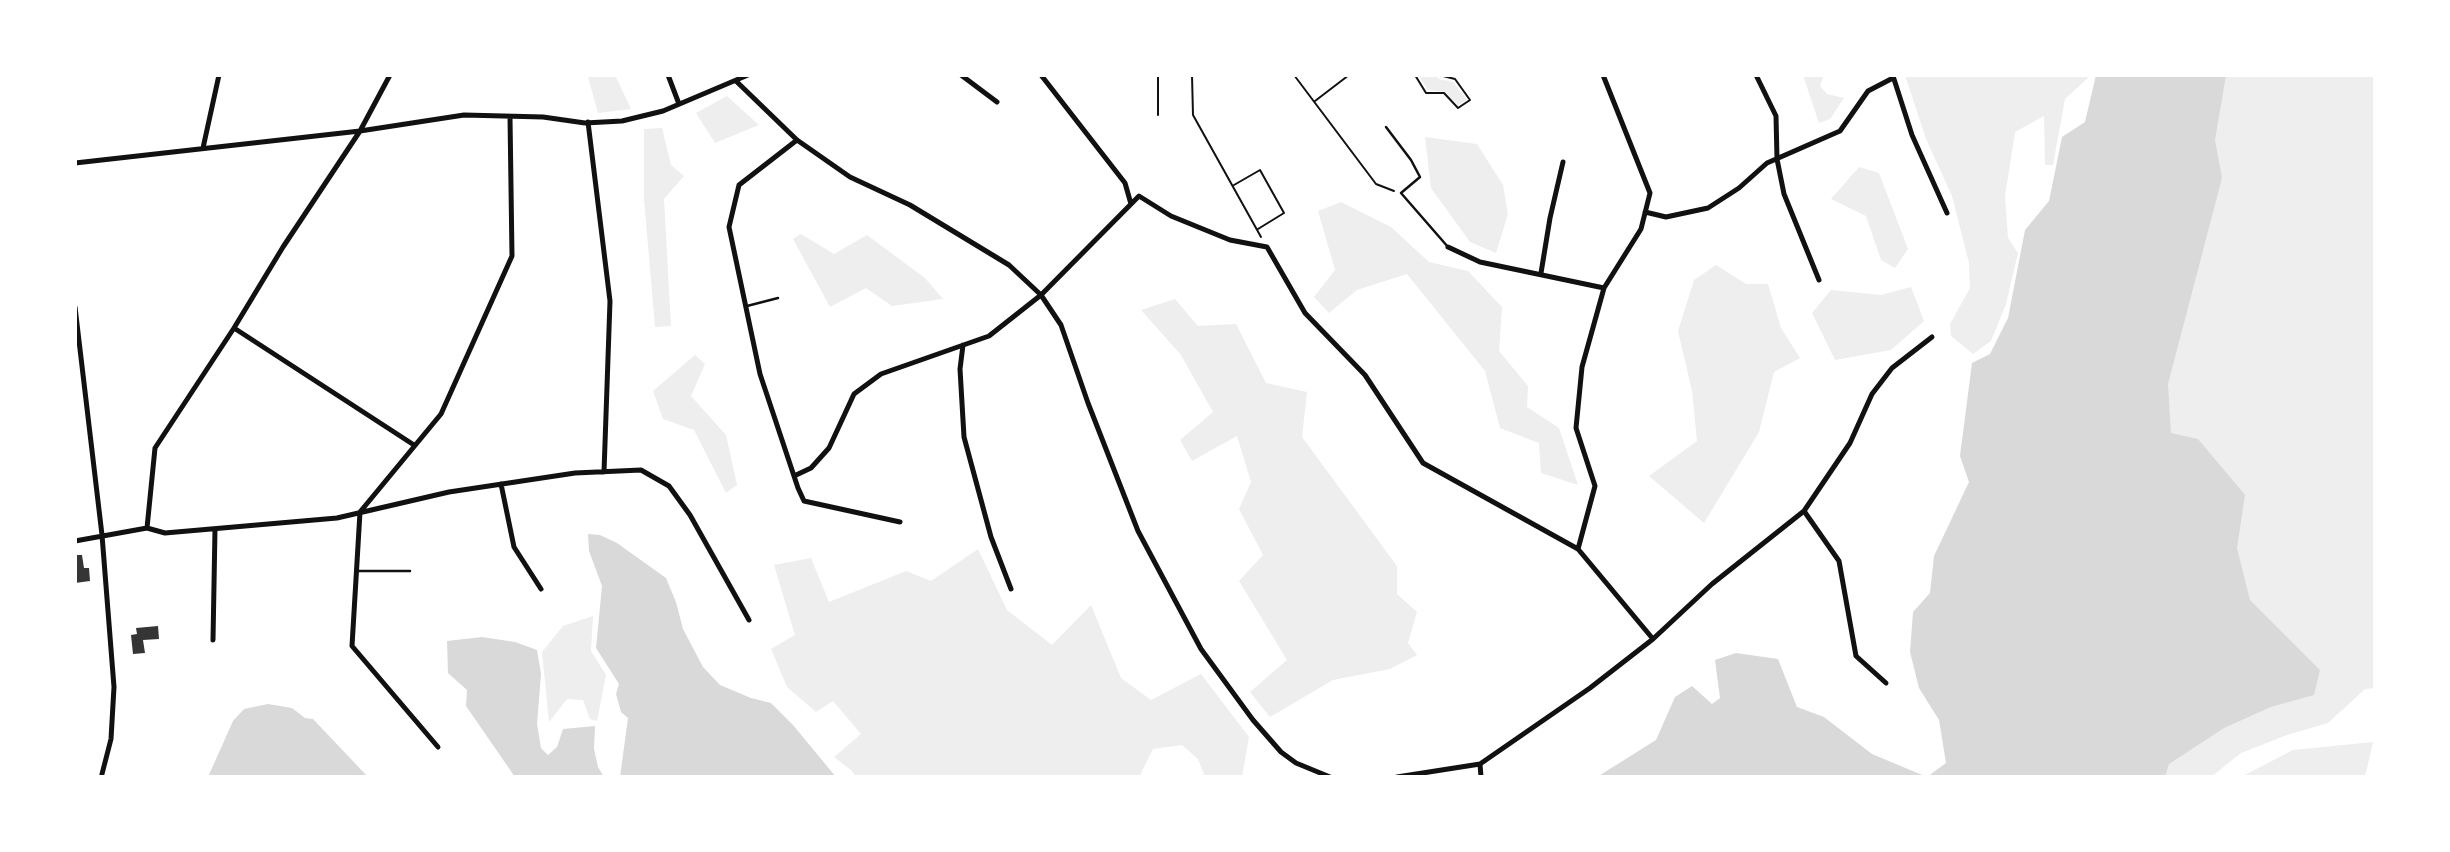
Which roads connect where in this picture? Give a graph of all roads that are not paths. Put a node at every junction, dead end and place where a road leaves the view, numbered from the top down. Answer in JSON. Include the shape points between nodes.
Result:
{"nodes":[{"id":1,"x":219,"y":75,"type":"edge"},
{"id":2,"x":390,"y":75,"type":"edge"},
{"id":3,"x":667,"y":75,"type":"edge"},
{"id":4,"x":748,"y":75,"type":"edge"},
{"id":5,"x":961,"y":75,"type":"edge"},
{"id":6,"x":1041,"y":75,"type":"edge"},
{"id":7,"x":1603,"y":75,"type":"edge"},
{"id":8,"x":1756,"y":75,"type":"edge"},
{"id":9,"x":1893,"y":77,"type":"edge"},
{"id":10,"x":736,"y":81,"type":"junction"},
{"id":11,"x":997,"y":102,"type":"dead end"},
{"id":12,"x":679,"y":104,"type":"junction"},
{"id":13,"x":510,"y":117,"type":"junction"},
{"id":14,"x":588,"y":122,"type":"junction"},
{"id":15,"x":1386,"y":127,"type":"dead end"},
{"id":16,"x":360,"y":131,"type":"junction"},
{"id":17,"x":797,"y":140,"type":"junction"},
{"id":18,"x":203,"y":148,"type":"junction"},
{"id":19,"x":1777,"y":159,"type":"junction"},
{"id":20,"x":1563,"y":162,"type":"dead end"},
{"id":21,"x":75,"y":163,"type":"edge"},
{"id":22,"x":1131,"y":204,"type":"junction"},
{"id":23,"x":1645,"y":212,"type":"junction"},
{"id":24,"x":1947,"y":213,"type":"dead end"},
{"id":25,"x":1448,"y":247,"type":"joint"},
{"id":26,"x":1541,"y":274,"type":"junction"},
{"id":27,"x":1819,"y":280,"type":"dead end"},
{"id":28,"x":1604,"y":288,"type":"junction"},
{"id":29,"x":1041,"y":295,"type":"junction"},
{"id":30,"x":778,"y":298,"type":"dead end"},
{"id":31,"x":746,"y":306,"type":"junction"},
{"id":32,"x":75,"y":307,"type":"edge"},
{"id":33,"x":234,"y":328,"type":"junction"},
{"id":34,"x":1933,"y":337,"type":"dead end"},
{"id":35,"x":963,"y":345,"type":"junction"},
{"id":36,"x":414,"y":444,"type":"junction"},
{"id":37,"x":604,"y":472,"type":"junction"},
{"id":38,"x":794,"y":476,"type":"junction"},
{"id":39,"x":501,"y":484,"type":"junction"},
{"id":40,"x":1804,"y":510,"type":"junction"},
{"id":41,"x":360,"y":512,"type":"junction"},
{"id":42,"x":900,"y":522,"type":"dead end"},
{"id":43,"x":147,"y":528,"type":"junction"},
{"id":44,"x":215,"y":529,"type":"junction"},
{"id":45,"x":102,"y":535,"type":"junction"},
{"id":46,"x":75,"y":541,"type":"edge"},
{"id":47,"x":1578,"y":549,"type":"junction"},
{"id":48,"x":357,"y":570,"type":"junction"},
{"id":49,"x":410,"y":571,"type":"dead end"},
{"id":50,"x":541,"y":589,"type":"dead end"},
{"id":51,"x":1011,"y":589,"type":"dead end"},
{"id":52,"x":749,"y":620,"type":"dead end"},
{"id":53,"x":1653,"y":639,"type":"junction"},
{"id":54,"x":213,"y":640,"type":"dead end"},
{"id":55,"x":1886,"y":684,"type":"dead end"},
{"id":56,"x":438,"y":747,"type":"dead end"},
{"id":57,"x":1480,"y":764,"type":"junction"},
{"id":58,"x":102,"y":774,"type":"dead end"},
{"id":59,"x":1329,"y":777,"type":"edge"},
{"id":60,"x":1397,"y":777,"type":"edge"},
{"id":61,"x":1481,"y":777,"type":"edge"}],
"edges":[{"from":1,"to":18,"type":"street"},
{"from":2,"to":16,"type":"street"},
{"from":3,"to":12,"type":"street"},
{"from":4,"to":10,"type":"street"},
{"from":5,"to":11,"type":"street"},
{"from":6,"to":22,"type":"street","via":[[1125,183]]},
{"from":7,"to":23,"type":"street","via":[[1650,192]]},
{"from":8,"to":19,"type":"street","via":[[1776,116]]},
{"from":9,"to":19,"type":"street","via":[[1868,91],[1840,131]]},
{"from":9,"to":24,"type":"street","via":[[1912,135]]},
{"from":10,"to":12,"type":"street"},
{"from":10,"to":17,"type":"street"},
{"from":12,"to":14,"type":"street","via":[[622,121]]},
{"from":13,"to":14,"type":"street"},
{"from":13,"to":16,"type":"street","via":[[464,116]]},
{"from":13,"to":36,"type":"street","via":[[512,256],[441,414]]},
{"from":14,"to":37,"type":"street","via":[[610,301]]},
{"from":15,"to":25,"type":"lane","via":[[1420,177],[1401,193]]},
{"from":16,"to":18,"type":"street"},
{"from":16,"to":33,"type":"street"},
{"from":17,"to":29,"type":"street","via":[[850,177],[910,205],[1009,265]]},
{"from":17,"to":31,"type":"street","via":[[739,185],[729,227]]},
{"from":18,"to":21,"type":"street"},
{"from":19,"to":23,"type":"street","via":[[1708,208],[1666,217]]},
{"from":19,"to":27,"type":"street","via":[[1784,194]]},
{"from":20,"to":26,"type":"street"},
{"from":22,"to":29,"type":"street"},
{"from":22,"to":47,"type":"street","via":[[1139,196],[1171,216],[1218,235],[1267,247],[1305,313],[1366,374],[1423,463]]},
{"from":23,"to":28,"type":"street","via":[[1641,229]]},
{"from":25,"to":26,"type":"street","via":[[1480,262]]},
{"from":26,"to":28,"type":"street"},
{"from":28,"to":47,"type":"street","via":[[1582,367],[1576,428],[1595,486]]},
{"from":29,"to":35,"type":"street","via":[[989,335]]},
{"from":29,"to":59,"type":"street","via":[[1061,325],[1138,531],[1201,649],[1281,752]]},
{"from":30,"to":31,"type":"lane"},
{"from":31,"to":38,"type":"street","via":[[760,374]]},
{"from":32,"to":45,"type":"street"},
{"from":33,"to":36,"type":"street"},
{"from":33,"to":43,"type":"street","via":[[155,448]]},
{"from":34,"to":40,"type":"street","via":[[1892,368],[1872,394],[1850,443]]},
{"from":35,"to":38,"type":"street","via":[[881,374],[854,394],[829,448],[811,468]]},
{"from":35,"to":51,"type":"street","via":[[964,438],[991,537]]},
{"from":36,"to":41,"type":"street"},
{"from":37,"to":39,"type":"street"},
{"from":37,"to":52,"type":"street","via":[[641,470],[669,486]]},
{"from":38,"to":42,"type":"street","via":[[804,501]]},
{"from":39,"to":41,"type":"street"},
{"from":39,"to":50,"type":"street","via":[[514,547]]},
{"from":40,"to":53,"type":"street"},
{"from":40,"to":55,"type":"street","via":[[1839,561],[1856,656]]},
{"from":41,"to":44,"type":"street","via":[[337,519]]},
{"from":41,"to":48,"type":"street"},
{"from":43,"to":44,"type":"street","via":[[165,533]]},
{"from":43,"to":45,"type":"street"},
{"from":44,"to":54,"type":"street"},
{"from":45,"to":46,"type":"street"},
{"from":45,"to":58,"type":"street","via":[[114,687],[111,739]]},
{"from":47,"to":53,"type":"street"},
{"from":48,"to":49,"type":"lane"},
{"from":48,"to":56,"type":"street","via":[[352,646]]},
{"from":53,"to":57,"type":"street"},
{"from":57,"to":60,"type":"street"},
{"from":57,"to":61,"type":"street"}]}
